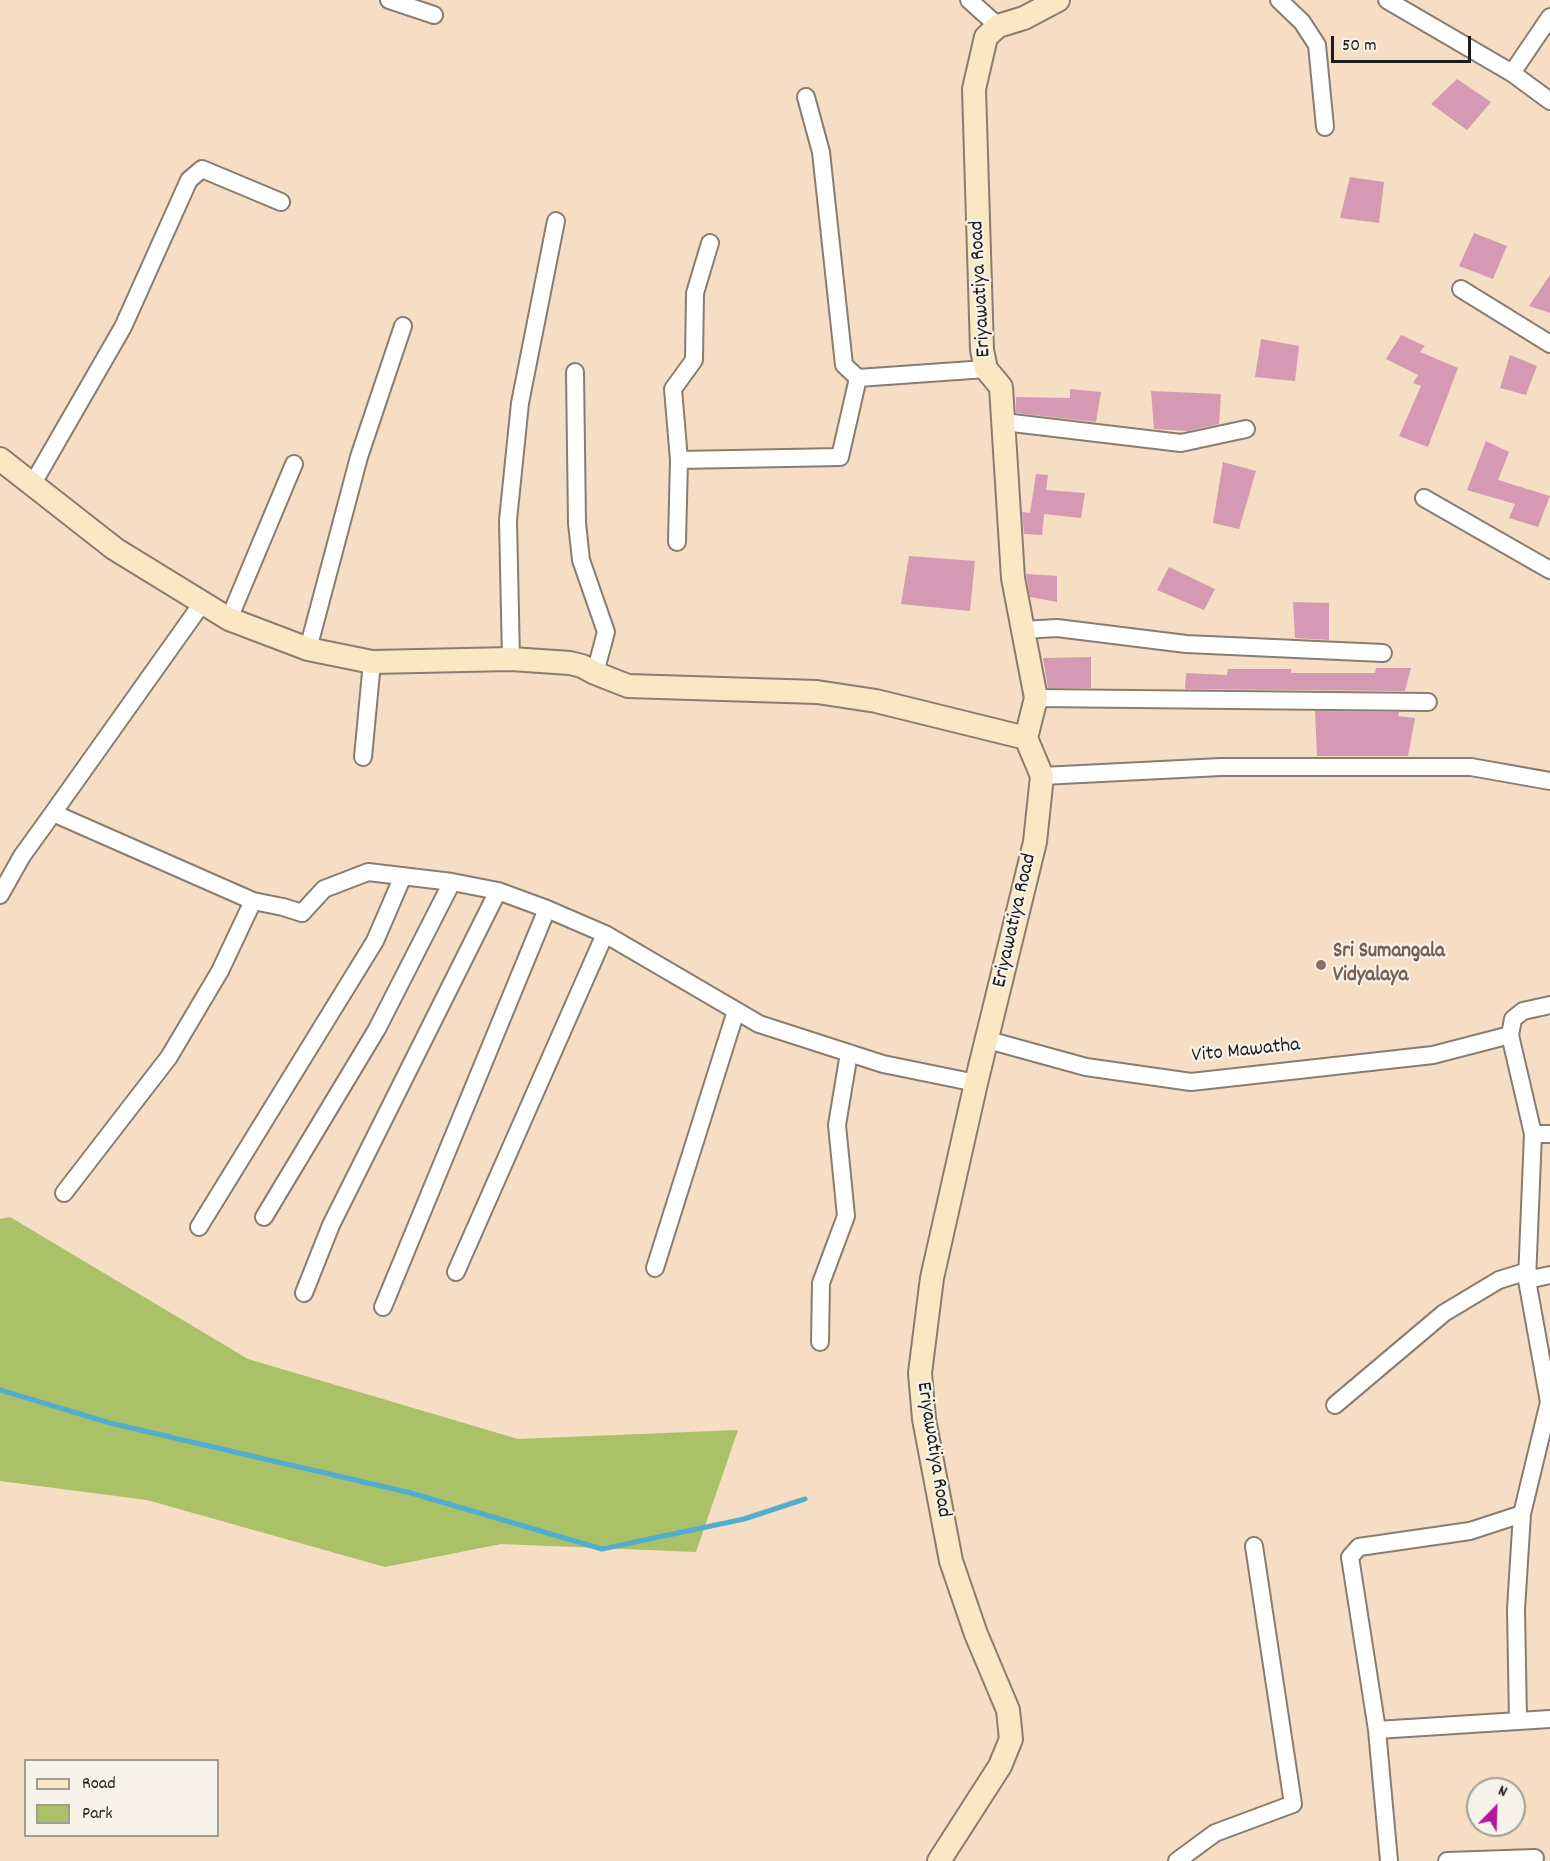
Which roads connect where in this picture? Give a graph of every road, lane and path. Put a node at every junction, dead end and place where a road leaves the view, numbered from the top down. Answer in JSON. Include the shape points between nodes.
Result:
{"nodes":[{"id":1,"x":389,"y":0,"type":"edge"},
{"id":2,"x":969,"y":0,"type":"edge"},
{"id":3,"x":1058,"y":0,"type":"edge"},
{"id":4,"x":1279,"y":0,"type":"edge"},
{"id":5,"x":1387,"y":0,"type":"edge"},
{"id":6,"x":434,"y":15,"type":"dead end"},
{"id":7,"x":1550,"y":17,"type":"edge"},
{"id":8,"x":998,"y":26,"type":"junction"},
{"id":9,"x":1512,"y":73,"type":"junction"},
{"id":10,"x":806,"y":98,"type":"dead end"},
{"id":11,"x":1550,"y":100,"type":"edge"},
{"id":12,"x":1325,"y":127,"type":"dead end"},
{"id":13,"x":281,"y":202,"type":"dead end"},
{"id":14,"x":556,"y":221,"type":"dead end"},
{"id":15,"x":710,"y":243,"type":"dead end"},
{"id":16,"x":1461,"y":289,"type":"dead end"},
{"id":17,"x":403,"y":326,"type":"dead end"},
{"id":18,"x":1550,"y":344,"type":"edge"},
{"id":19,"x":986,"y":369,"type":"junction"},
{"id":20,"x":575,"y":372,"type":"dead end"},
{"id":21,"x":858,"y":378,"type":"junction"},
{"id":22,"x":1004,"y":422,"type":"junction"},
{"id":23,"x":1245,"y":429,"type":"dead end"},
{"id":24,"x":0,"y":459,"type":"edge"},
{"id":25,"x":679,"y":460,"type":"junction"},
{"id":26,"x":294,"y":464,"type":"dead end"},
{"id":27,"x":32,"y":485,"type":"junction"},
{"id":28,"x":1424,"y":498,"type":"dead end"},
{"id":29,"x":677,"y":542,"type":"dead end"},
{"id":30,"x":1549,"y":565,"type":"edge"},
{"id":31,"x":203,"y":602,"type":"junction"},
{"id":32,"x":229,"y":618,"type":"junction"},
{"id":33,"x":1023,"y":630,"type":"junction"},
{"id":34,"x":308,"y":649,"type":"junction"},
{"id":35,"x":1383,"y":653,"type":"dead end"},
{"id":36,"x":511,"y":659,"type":"junction"},
{"id":37,"x":372,"y":662,"type":"junction"},
{"id":38,"x":595,"y":673,"type":"junction"},
{"id":39,"x":1036,"y":698,"type":"junction"},
{"id":40,"x":1428,"y":702,"type":"dead end"},
{"id":41,"x":1026,"y":738,"type":"junction"},
{"id":42,"x":363,"y":757,"type":"dead end"},
{"id":43,"x":1042,"y":776,"type":"junction"},
{"id":44,"x":1550,"y":781,"type":"edge"},
{"id":45,"x":53,"y":813,"type":"junction"},
{"id":46,"x":403,"y":876,"type":"junction"},
{"id":47,"x":452,"y":882,"type":"junction"},
{"id":48,"x":498,"y":891,"type":"junction"},
{"id":49,"x":0,"y":895,"type":"edge"},
{"id":50,"x":253,"y":902,"type":"junction"},
{"id":51,"x":547,"y":909,"type":"junction"},
{"id":52,"x":605,"y":934,"type":"junction"},
{"id":53,"x":1550,"y":1005,"type":"edge"},
{"id":54,"x":736,"y":1011,"type":"junction"},
{"id":55,"x":1510,"y":1035,"type":"junction"},
{"id":56,"x":988,"y":1040,"type":"junction"},
{"id":57,"x":849,"y":1053,"type":"junction"},
{"id":58,"x":976,"y":1083,"type":"junction"},
{"id":59,"x":1533,"y":1134,"type":"junction"},
{"id":60,"x":1550,"y":1134,"type":"edge"},
{"id":61,"x":64,"y":1193,"type":"dead end"},
{"id":62,"x":264,"y":1217,"type":"dead end"},
{"id":63,"x":199,"y":1227,"type":"dead end"},
{"id":64,"x":655,"y":1268,"type":"dead end"},
{"id":65,"x":456,"y":1272,"type":"dead end"},
{"id":66,"x":1527,"y":1275,"type":"junction"},
{"id":67,"x":1550,"y":1275,"type":"edge"},
{"id":68,"x":304,"y":1293,"type":"dead end"},
{"id":69,"x":383,"y":1307,"type":"dead end"},
{"id":70,"x":820,"y":1342,"type":"dead end"},
{"id":71,"x":1335,"y":1405,"type":"dead end"},
{"id":72,"x":1546,"y":1435,"type":"edge"},
{"id":73,"x":1522,"y":1515,"type":"junction"},
{"id":74,"x":1254,"y":1546,"type":"dead end"},
{"id":75,"x":1550,"y":1719,"type":"edge"},
{"id":76,"x":1518,"y":1721,"type":"junction"},
{"id":77,"x":1377,"y":1730,"type":"junction"},
{"id":78,"x":1535,"y":1858,"type":"dead end"},
{"id":79,"x":939,"y":1861,"type":"edge"},
{"id":80,"x":1178,"y":1861,"type":"edge"},
{"id":81,"x":1389,"y":1861,"type":"edge"},
{"id":82,"x":1447,"y":1861,"type":"edge"}],
"edges":[{"from":1,"to":6,"type":"street"},
{"from":2,"to":8,"type":"street"},
{"from":3,"to":8,"type":"street"},
{"from":4,"to":12,"type":"street","via":[[1302,22],[1317,45]]},
{"from":5,"to":9,"type":"street"},
{"from":7,"to":9,"type":"street"},
{"from":8,"to":19,"type":"street","name":"Eriyawatiya Road","via":[[986,37],[974,89],[982,350]]},
{"from":9,"to":11,"type":"street"},
{"from":10,"to":21,"type":"street","via":[[821,152],[844,365]]},
{"from":13,"to":27,"type":"street","via":[[202,169],[189,180],[123,327]]},
{"from":14,"to":36,"type":"street","via":[[520,403],[508,519]]},
{"from":15,"to":25,"type":"street","via":[[695,293],[694,360],[673,389]]},
{"from":16,"to":18,"type":"street"},
{"from":17,"to":34,"type":"street","via":[[359,457]]},
{"from":19,"to":21,"type":"street"},
{"from":19,"to":22,"type":"street","name":"Eriyawatiya Road","via":[[1002,387]]},
{"from":20,"to":38,"type":"street","via":[[581,560],[606,633]]},
{"from":21,"to":25,"type":"street","via":[[840,457]]},
{"from":22,"to":23,"type":"street","via":[[1181,443]]},
{"from":22,"to":33,"type":"street","name":"Eriyawatiya Road","via":[[1013,578]]},
{"from":24,"to":27,"type":"street"},
{"from":25,"to":29,"type":"street"},
{"from":26,"to":32,"type":"street"},
{"from":27,"to":31,"type":"street","via":[[115,549]]},
{"from":28,"to":30,"type":"street"},
{"from":31,"to":32,"type":"street"},
{"from":31,"to":45,"type":"street"},
{"from":32,"to":34,"type":"street"},
{"from":33,"to":35,"type":"street","via":[[1057,628],[1186,644]]},
{"from":33,"to":39,"type":"street","name":"Eriyawatiya Road"},
{"from":34,"to":37,"type":"street"},
{"from":36,"to":37,"type":"street"},
{"from":36,"to":38,"type":"street","via":[[570,663]]},
{"from":37,"to":42,"type":"street"},
{"from":38,"to":41,"type":"street","via":[[628,686],[817,692],[876,700]]},
{"from":39,"to":40,"type":"street"},
{"from":39,"to":41,"type":"street","name":"Eriyawatiya Road"},
{"from":41,"to":43,"type":"street","name":"Eriyawatiya Road"},
{"from":43,"to":44,"type":"street","via":[[1221,767],[1471,767]]},
{"from":43,"to":56,"type":"street","name":"Eriyawatiya Road","via":[[1035,842]]},
{"from":45,"to":49,"type":"street"},
{"from":45,"to":50,"type":"street"},
{"from":46,"to":47,"type":"street"},
{"from":46,"to":50,"type":"street","via":[[368,872],[324,889],[302,913]]},
{"from":46,"to":63,"type":"street","via":[[375,940]]},
{"from":47,"to":48,"type":"street"},
{"from":47,"to":62,"type":"street","via":[[377,1029]]},
{"from":48,"to":51,"type":"street"},
{"from":48,"to":68,"type":"street","via":[[332,1225]]},
{"from":50,"to":61,"type":"street","via":[[220,971],[169,1057]]},
{"from":51,"to":52,"type":"street"},
{"from":51,"to":69,"type":"street"},
{"from":52,"to":54,"type":"street"},
{"from":52,"to":65,"type":"street"},
{"from":53,"to":55,"type":"street","via":[[1523,1011],[1513,1019]]},
{"from":54,"to":57,"type":"street","via":[[759,1024]]},
{"from":54,"to":64,"type":"street"},
{"from":55,"to":56,"type":"street","name":"Vito Mawatha","via":[[1433,1055],[1191,1082],[1086,1067]]},
{"from":55,"to":59,"type":"street"},
{"from":56,"to":58,"type":"street","name":"Eriyawatiya Road"},
{"from":57,"to":58,"type":"street"},
{"from":57,"to":70,"type":"street","via":[[837,1125],[846,1216],[821,1283]]},
{"from":58,"to":79,"type":"street","name":"Eriyawatiya Road","via":[[932,1278],[920,1373],[924,1419],[951,1561],[1008,1710],[1011,1738],[1000,1766]]},
{"from":59,"to":60,"type":"street"},
{"from":59,"to":66,"type":"street"},
{"from":66,"to":67,"type":"street"},
{"from":66,"to":71,"type":"street","via":[[1499,1280],[1444,1312]]},
{"from":66,"to":72,"type":"street","via":[[1549,1402]]},
{"from":72,"to":73,"type":"street"},
{"from":73,"to":76,"type":"street","via":[[1516,1609]]},
{"from":73,"to":77,"type":"street","via":[[1470,1531],[1359,1547],[1350,1557]]},
{"from":74,"to":80,"type":"street","via":[[1293,1804],[1215,1833]]},
{"from":75,"to":76,"type":"street"},
{"from":76,"to":77,"type":"street"},
{"from":77,"to":81,"type":"street"},
{"from":78,"to":82,"type":"street"}]}
